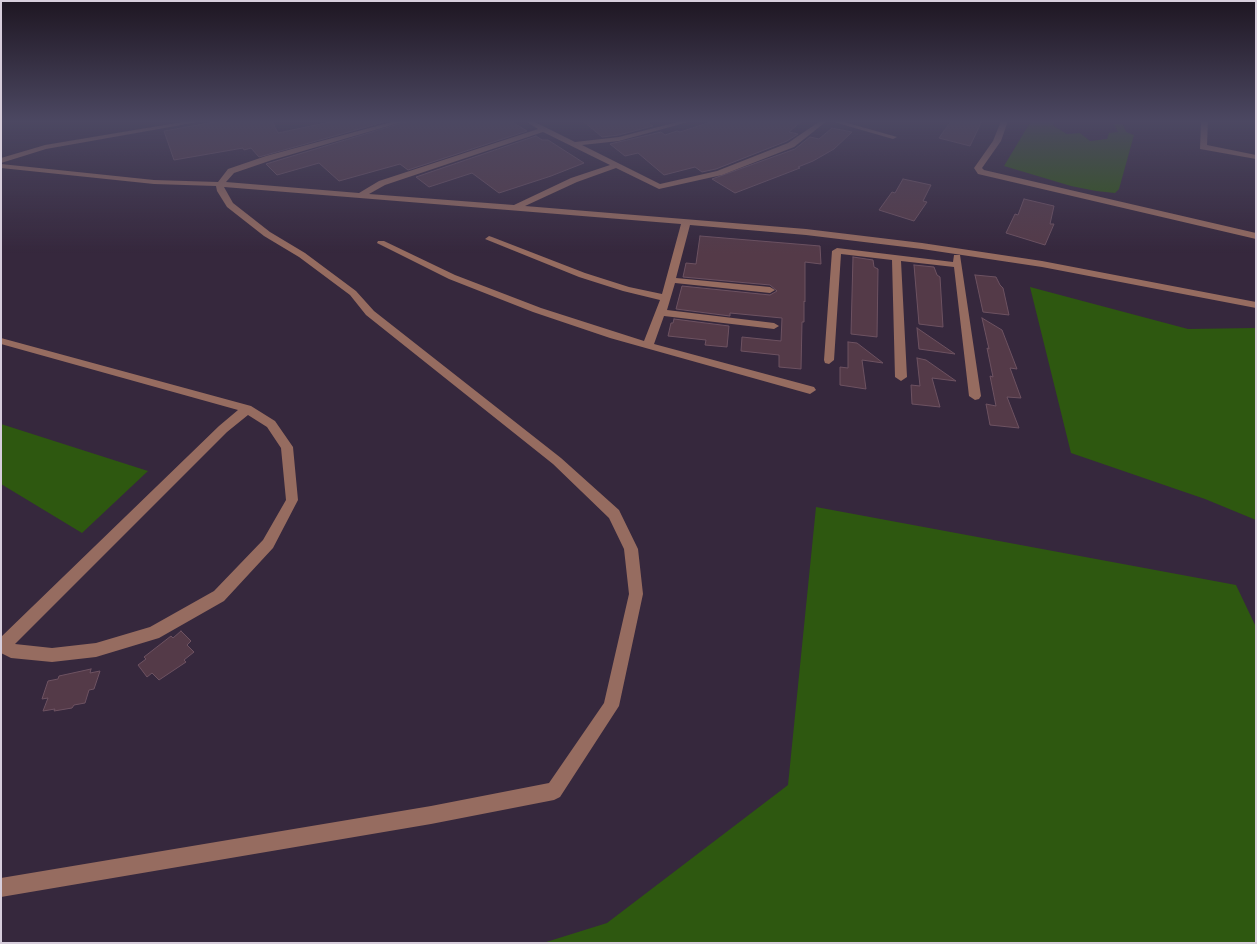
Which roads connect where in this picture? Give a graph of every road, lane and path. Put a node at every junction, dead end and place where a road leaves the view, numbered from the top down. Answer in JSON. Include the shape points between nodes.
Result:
{"nodes":[{"id":1,"x":248,"y":165,"type":"edge"},
{"id":2,"x":434,"y":165,"type":"edge"},
{"id":3,"x":739,"y":165,"type":"edge"},
{"id":4,"x":980,"y":165,"type":"edge"},
{"id":5,"x":1,"y":166,"type":"edge"},
{"id":6,"x":616,"y":166,"type":"joint"},
{"id":7,"x":220,"y":184,"type":"junction"},
{"id":8,"x":361,"y":195,"type":"junction"},
{"id":9,"x":515,"y":208,"type":"junction"},
{"id":10,"x":686,"y":222,"type":"junction"},
{"id":11,"x":1256,"y":236,"type":"edge"},
{"id":12,"x":489,"y":239,"type":"dead end"},
{"id":13,"x":381,"y":243,"type":"dead end"},
{"id":14,"x":956,"y":251,"type":"junction"},
{"id":15,"x":896,"y":257,"type":"junction"},
{"id":16,"x":958,"y":265,"type":"junction"},
{"id":17,"x":670,"y":280,"type":"junction"},
{"id":18,"x":770,"y":290,"type":"dead end"},
{"id":19,"x":666,"y":298,"type":"junction"},
{"id":20,"x":1256,"y":305,"type":"edge"},
{"id":21,"x":660,"y":312,"type":"junction"},
{"id":22,"x":774,"y":326,"type":"dead end"},
{"id":23,"x":1,"y":341,"type":"edge"},
{"id":24,"x":648,"y":345,"type":"junction"},
{"id":25,"x":829,"y":360,"type":"dead end"},
{"id":26,"x":901,"y":377,"type":"dead end"},
{"id":27,"x":810,"y":390,"type":"dead end"},
{"id":28,"x":975,"y":396,"type":"dead end"},
{"id":29,"x":247,"y":409,"type":"junction"},
{"id":30,"x":2,"y":646,"type":"edge"},
{"id":31,"x":1,"y":888,"type":"edge"}],
"edges":[{"from":1,"to":7,"type":"street","via":[[231,171]]},
{"from":2,"to":8,"type":"street","via":[[382,182]]},
{"from":3,"to":6,"type":"street","via":[[659,187]]},
{"from":4,"to":11,"type":"street","via":[[981,172]]},
{"from":5,"to":7,"type":"street","via":[[154,182]]},
{"from":6,"to":9,"type":"street","via":[[574,180]]},
{"from":7,"to":8,"type":"street"},
{"from":7,"to":31,"type":"street","via":[[220,190],[230,205],[353,293],[370,313],[557,461],[614,514],[631,549],[636,594],[612,706],[554,791]]},
{"from":8,"to":9,"type":"street"},
{"from":9,"to":10,"type":"street"},
{"from":10,"to":14,"type":"street","via":[[806,232]]},
{"from":10,"to":17,"type":"street"},
{"from":12,"to":19,"type":"street","via":[[582,275]]},
{"from":13,"to":24,"type":"street","via":[[452,277],[537,310]]},
{"from":14,"to":16,"type":"street"},
{"from":14,"to":20,"type":"street"},
{"from":15,"to":16,"type":"street"},
{"from":15,"to":25,"type":"street","via":[[837,250]]},
{"from":15,"to":26,"type":"street"},
{"from":16,"to":28,"type":"street"},
{"from":17,"to":18,"type":"street"},
{"from":17,"to":19,"type":"street"},
{"from":19,"to":21,"type":"street"},
{"from":21,"to":22,"type":"street"},
{"from":21,"to":24,"type":"street"},
{"from":23,"to":29,"type":"street"},
{"from":24,"to":27,"type":"street"},
{"from":29,"to":30,"type":"street"},
{"from":29,"to":30,"type":"street","via":[[271,424],[287,447],[292,500],[268,544],[219,596],[154,633],[96,650],[52,654],[11,651]]}]}
